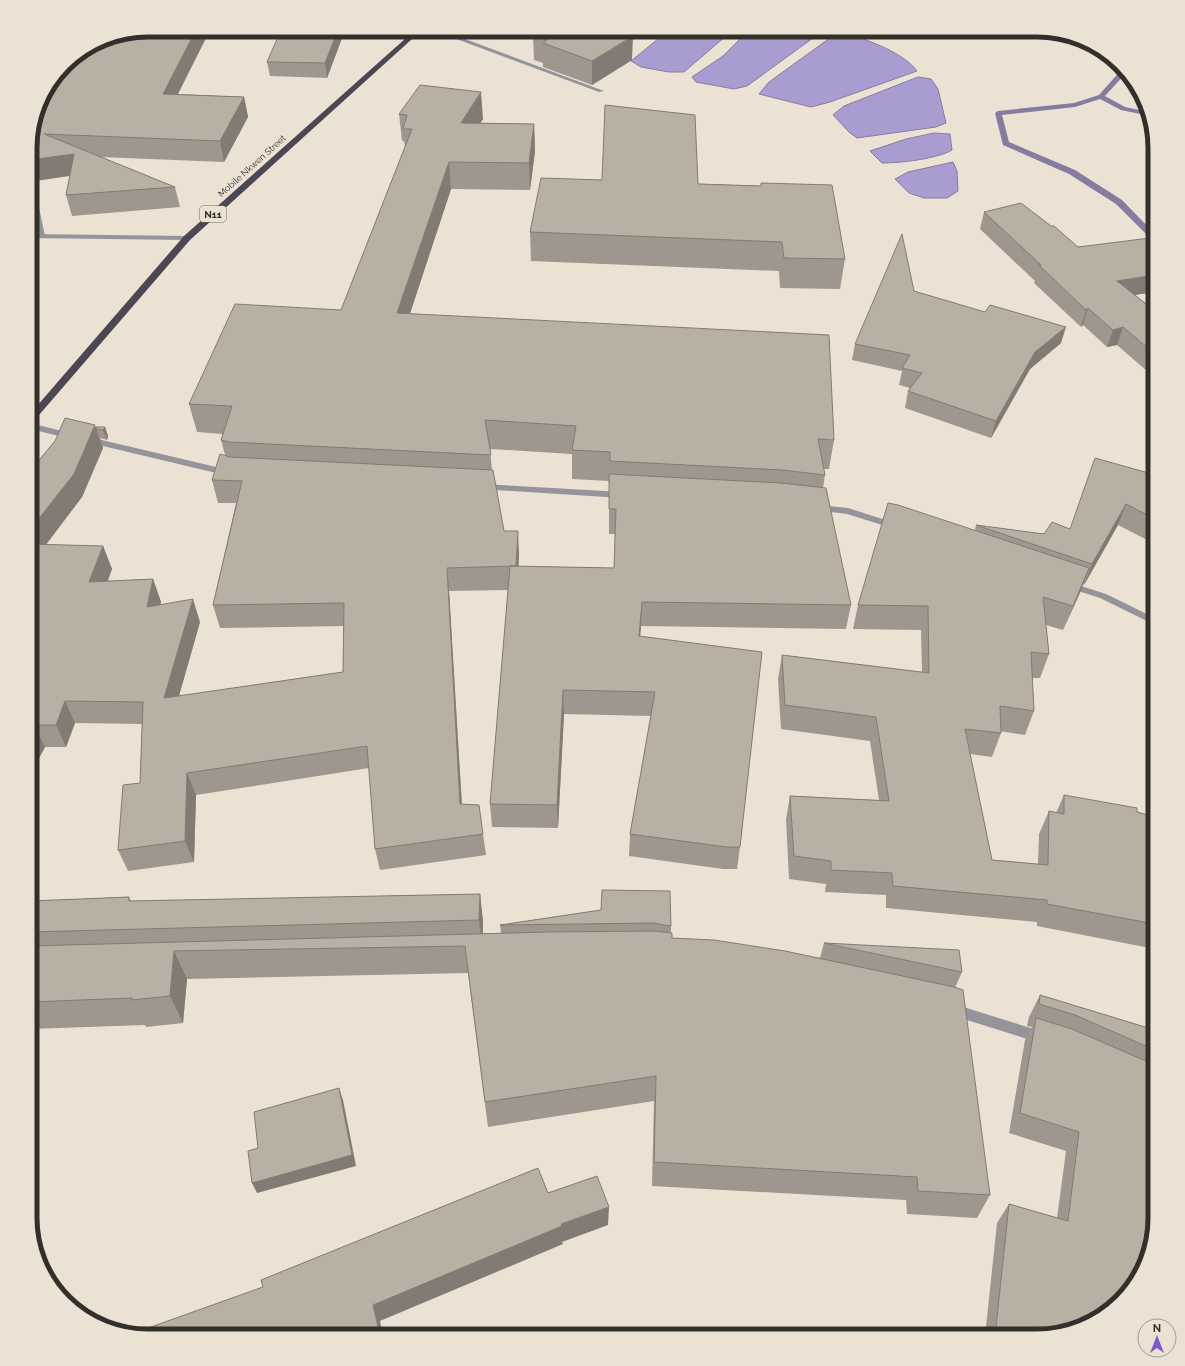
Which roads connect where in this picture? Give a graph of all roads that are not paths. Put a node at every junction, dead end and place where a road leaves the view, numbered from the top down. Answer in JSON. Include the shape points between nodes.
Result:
{"nodes":[{"id":1,"x":411,"y":37,"type":"edge"},
{"id":2,"x":454,"y":37,"type":"edge"},
{"id":3,"x":601,"y":91,"type":"dead end"},
{"id":4,"x":37,"y":215,"type":"edge"},
{"id":5,"x":37,"y":236,"type":"edge"},
{"id":6,"x":41,"y":236,"type":"junction"},
{"id":7,"x":187,"y":238,"type":"junction"},
{"id":8,"x":37,"y":412,"type":"edge"},
{"id":9,"x":37,"y":428,"type":"edge"},
{"id":10,"x":236,"y":475,"type":"edge"},
{"id":11,"x":476,"y":487,"type":"edge"},
{"id":12,"x":635,"y":495,"type":"edge"},
{"id":13,"x":809,"y":507,"type":"edge"},
{"id":14,"x":903,"y":528,"type":"edge"},
{"id":15,"x":1059,"y":581,"type":"edge"},
{"id":16,"x":1148,"y":618,"type":"edge"},
{"id":17,"x":943,"y":1007,"type":"edge"},
{"id":18,"x":1054,"y":1042,"type":"edge"}],
"edges":[{"from":1,"to":7,"type":"highway","name":"Mobile Nkwen Street","number":"N11"},
{"from":2,"to":3,"type":"street"},
{"from":4,"to":6,"type":"street"},
{"from":5,"to":6,"type":"street"},
{"from":6,"to":7,"type":"street"},
{"from":7,"to":8,"type":"highway","name":"Mobile Nkwen Street","number":"N11"},
{"from":9,"to":10,"type":"street"},
{"from":11,"to":12,"type":"street"},
{"from":13,"to":14,"type":"street","via":[[848,511]]},
{"from":15,"to":16,"type":"street","via":[[1103,596]]},
{"from":17,"to":18,"type":"street"}]}
